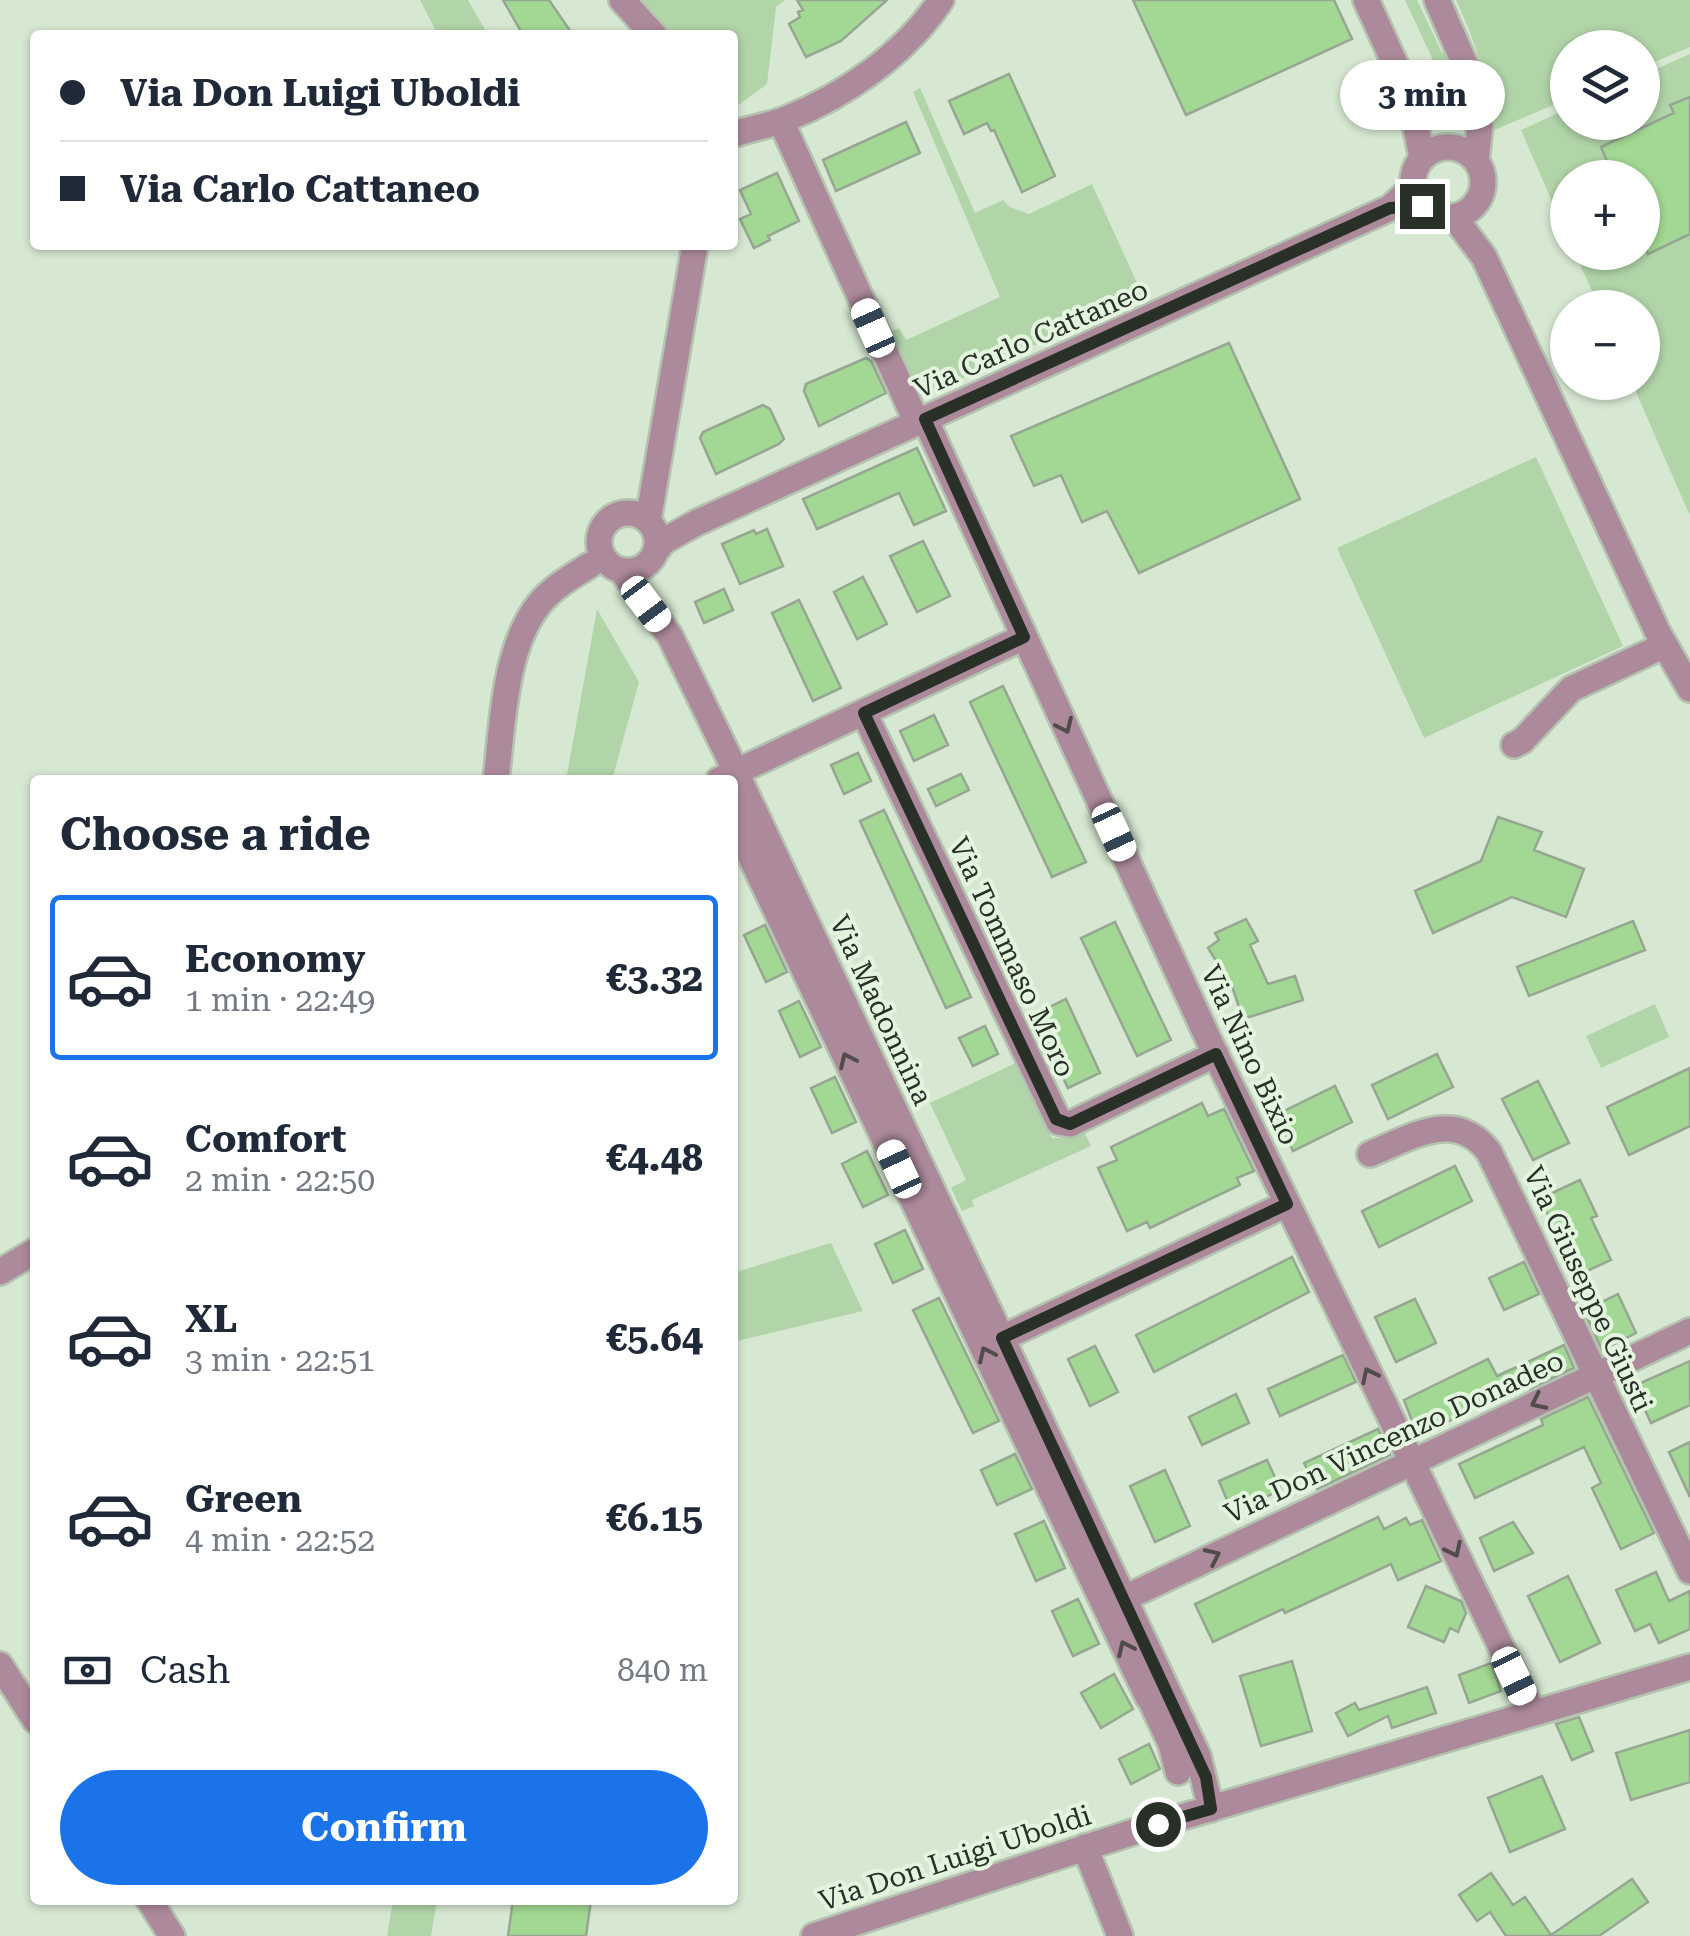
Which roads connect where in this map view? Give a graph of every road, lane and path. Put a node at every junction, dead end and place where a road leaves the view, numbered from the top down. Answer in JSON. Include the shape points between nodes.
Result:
{"nodes":[{"id":1,"x":622,"y":0,"type":"edge"},
{"id":2,"x":941,"y":0,"type":"edge"},
{"id":3,"x":1366,"y":0,"type":"edge"},
{"id":4,"x":1437,"y":0,"type":"edge"},
{"id":5,"x":649,"y":30,"type":"edge"},
{"id":6,"x":1410,"y":97,"type":"junction"},
{"id":7,"x":781,"y":121,"type":"junction"},
{"id":8,"x":738,"y":132,"type":"edge"},
{"id":9,"x":1460,"y":152,"type":"junction"},
{"id":10,"x":1422,"y":158,"type":"junction"},
{"id":11,"x":1417,"y":197,"type":"junction"},
{"id":12,"x":1464,"y":212,"type":"junction"},
{"id":13,"x":694,"y":250,"type":"edge"},
{"id":14,"x":921,"y":421,"type":"junction"},
{"id":15,"x":656,"y":464,"type":"junction"},
{"id":16,"x":649,"y":523,"type":"junction"},
{"id":17,"x":696,"y":523,"type":"junction"},
{"id":18,"x":604,"y":526,"type":"junction"},
{"id":19,"x":652,"y":557,"type":"junction"},
{"id":20,"x":590,"y":565,"type":"dead end"},
{"id":21,"x":622,"y":570,"type":"junction"},
{"id":22,"x":661,"y":623,"type":"junction"},
{"id":23,"x":1024,"y":637,"type":"junction"},
{"id":24,"x":1664,"y":644,"type":"junction"},
{"id":25,"x":1690,"y":670,"type":"edge"},
{"id":26,"x":1690,"y":689,"type":"edge"},
{"id":27,"x":864,"y":713,"type":"junction"},
{"id":28,"x":1514,"y":744,"type":"dead end"},
{"id":29,"x":497,"y":775,"type":"edge"},
{"id":30,"x":728,"y":775,"type":"edge"},
{"id":31,"x":730,"y":775,"type":"edge"},
{"id":32,"x":738,"y":797,"type":"edge"},
{"id":33,"x":738,"y":830,"type":"edge"},
{"id":34,"x":1216,"y":1054,"type":"junction"},
{"id":35,"x":1370,"y":1154,"type":"dead end"},
{"id":36,"x":1287,"y":1204,"type":"junction"},
{"id":37,"x":30,"y":1253,"type":"edge"},
{"id":38,"x":0,"y":1272,"type":"edge"},
{"id":39,"x":1690,"y":1331,"type":"edge"},
{"id":40,"x":1002,"y":1338,"type":"junction"},
{"id":41,"x":1594,"y":1375,"type":"junction"},
{"id":42,"x":1411,"y":1462,"type":"junction"},
{"id":43,"x":1690,"y":1571,"type":"edge"},
{"id":44,"x":1124,"y":1598,"type":"junction"},
{"id":45,"x":0,"y":1664,"type":"edge"},
{"id":46,"x":1690,"y":1667,"type":"edge"},
{"id":47,"x":1152,"y":1703,"type":"junction"},
{"id":48,"x":1532,"y":1711,"type":"junction"},
{"id":49,"x":30,"y":1712,"type":"edge"},
{"id":50,"x":1182,"y":1721,"type":"junction"},
{"id":51,"x":1178,"y":1772,"type":"dead end"},
{"id":52,"x":1211,"y":1809,"type":"junction"},
{"id":53,"x":1085,"y":1847,"type":"junction"},
{"id":54,"x":152,"y":1905,"type":"edge"},
{"id":55,"x":172,"y":1936,"type":"edge"},
{"id":56,"x":814,"y":1936,"type":"edge"},
{"id":57,"x":1120,"y":1936,"type":"edge"}],
"edges":[{"from":1,"to":5,"type":"street"},
{"from":2,"to":7,"type":"street","via":[[881,64]]},
{"from":3,"to":6,"type":"street"},
{"from":4,"to":9,"type":"street","via":[[1480,106]]},
{"from":6,"to":9,"type":"street"},
{"from":6,"to":10,"type":"street"},
{"from":7,"to":8,"type":"street"},
{"from":7,"to":14,"type":"street","name":"Via Nino Bixio"},
{"from":9,"to":10,"type":"street"},
{"from":9,"to":12,"type":"street","via":[[1483,184]]},
{"from":10,"to":11,"type":"street"},
{"from":11,"to":12,"type":"street","via":[[1431,214]]},
{"from":11,"to":14,"type":"street","name":"Via Carlo Cattaneo"},
{"from":12,"to":24,"type":"street"},
{"from":13,"to":15,"type":"street"},
{"from":14,"to":17,"type":"street","name":"Via Carlo Cattaneo"},
{"from":14,"to":23,"type":"street","name":"Via Nino Bixio"},
{"from":15,"to":16,"type":"street"},
{"from":15,"to":18,"type":"street"},
{"from":16,"to":17,"type":"street","name":"Via Carlo Cattaneo"},
{"from":16,"to":18,"type":"street","via":[[630,514]]},
{"from":16,"to":19,"type":"street","via":[[657,542]]},
{"from":17,"to":19,"type":"street","name":"Via Carlo Cattaneo","via":[[664,541]]},
{"from":18,"to":21,"type":"street","via":[[601,553]]},
{"from":19,"to":21,"type":"street","via":[[637,570]]},
{"from":19,"to":22,"type":"street","name":"Via Madonnina"},
{"from":20,"to":29,"type":"street","via":[[548,593],[520,638],[506,688]]},
{"from":21,"to":22,"type":"street","name":"Via Madonnina"},
{"from":22,"to":30,"type":"street","name":"Via Madonnina"},
{"from":23,"to":27,"type":"street"},
{"from":23,"to":34,"type":"street","name":"Via Nino Bixio","one_way":true},
{"from":24,"to":25,"type":"street"},
{"from":24,"to":26,"type":"street"},
{"from":24,"to":28,"type":"street","via":[[1572,689]]},
{"from":27,"to":31,"type":"street"},
{"from":27,"to":34,"type":"street","name":"Via Tommaso Moro","via":[[1059,1122],[1070,1124]]},
{"from":32,"to":40,"type":"street","name":"Via Madonnina"},
{"from":47,"to":33,"type":"street","one_way":true},
{"from":34,"to":36,"type":"street","name":"Via Nino Bixio"},
{"from":35,"to":41,"type":"street","name":"Via Giuseppe Giusti","via":[[1443,1126],[1463,1130],[1484,1146]]},
{"from":36,"to":40,"type":"street"},
{"from":42,"to":36,"type":"street","name":"Via Nino Bixio","one_way":true},
{"from":37,"to":38,"type":"street"},
{"from":39,"to":41,"type":"street","name":"Via Don Vincenzo Donadeo"},
{"from":40,"to":44,"type":"street","name":"Via Madonnina"},
{"from":41,"to":42,"type":"street","name":"Via Don Vincenzo Donadeo","one_way":true},
{"from":41,"to":43,"type":"street","name":"Via Giuseppe Giusti"},
{"from":44,"to":42,"type":"street","name":"Via Don Vincenzo Donadeo","one_way":true},
{"from":42,"to":48,"type":"street","name":"Via Nino Bixio","one_way":true},
{"from":44,"to":50,"type":"street","name":"Via Madonnina"},
{"from":45,"to":49,"type":"street"},
{"from":46,"to":48,"type":"street","name":"Via Don Luigi Uboldi"},
{"from":47,"to":50,"type":"street"},
{"from":47,"to":51,"type":"street"},
{"from":48,"to":52,"type":"street","name":"Via Don Luigi Uboldi"},
{"from":50,"to":52,"type":"street","name":"Via Madonnina","via":[[1206,1777]]},
{"from":52,"to":53,"type":"street","name":"Via Don Luigi Uboldi"},
{"from":53,"to":56,"type":"street","name":"Via Don Luigi Uboldi"},
{"from":53,"to":57,"type":"street"},
{"from":54,"to":55,"type":"street"}]}
